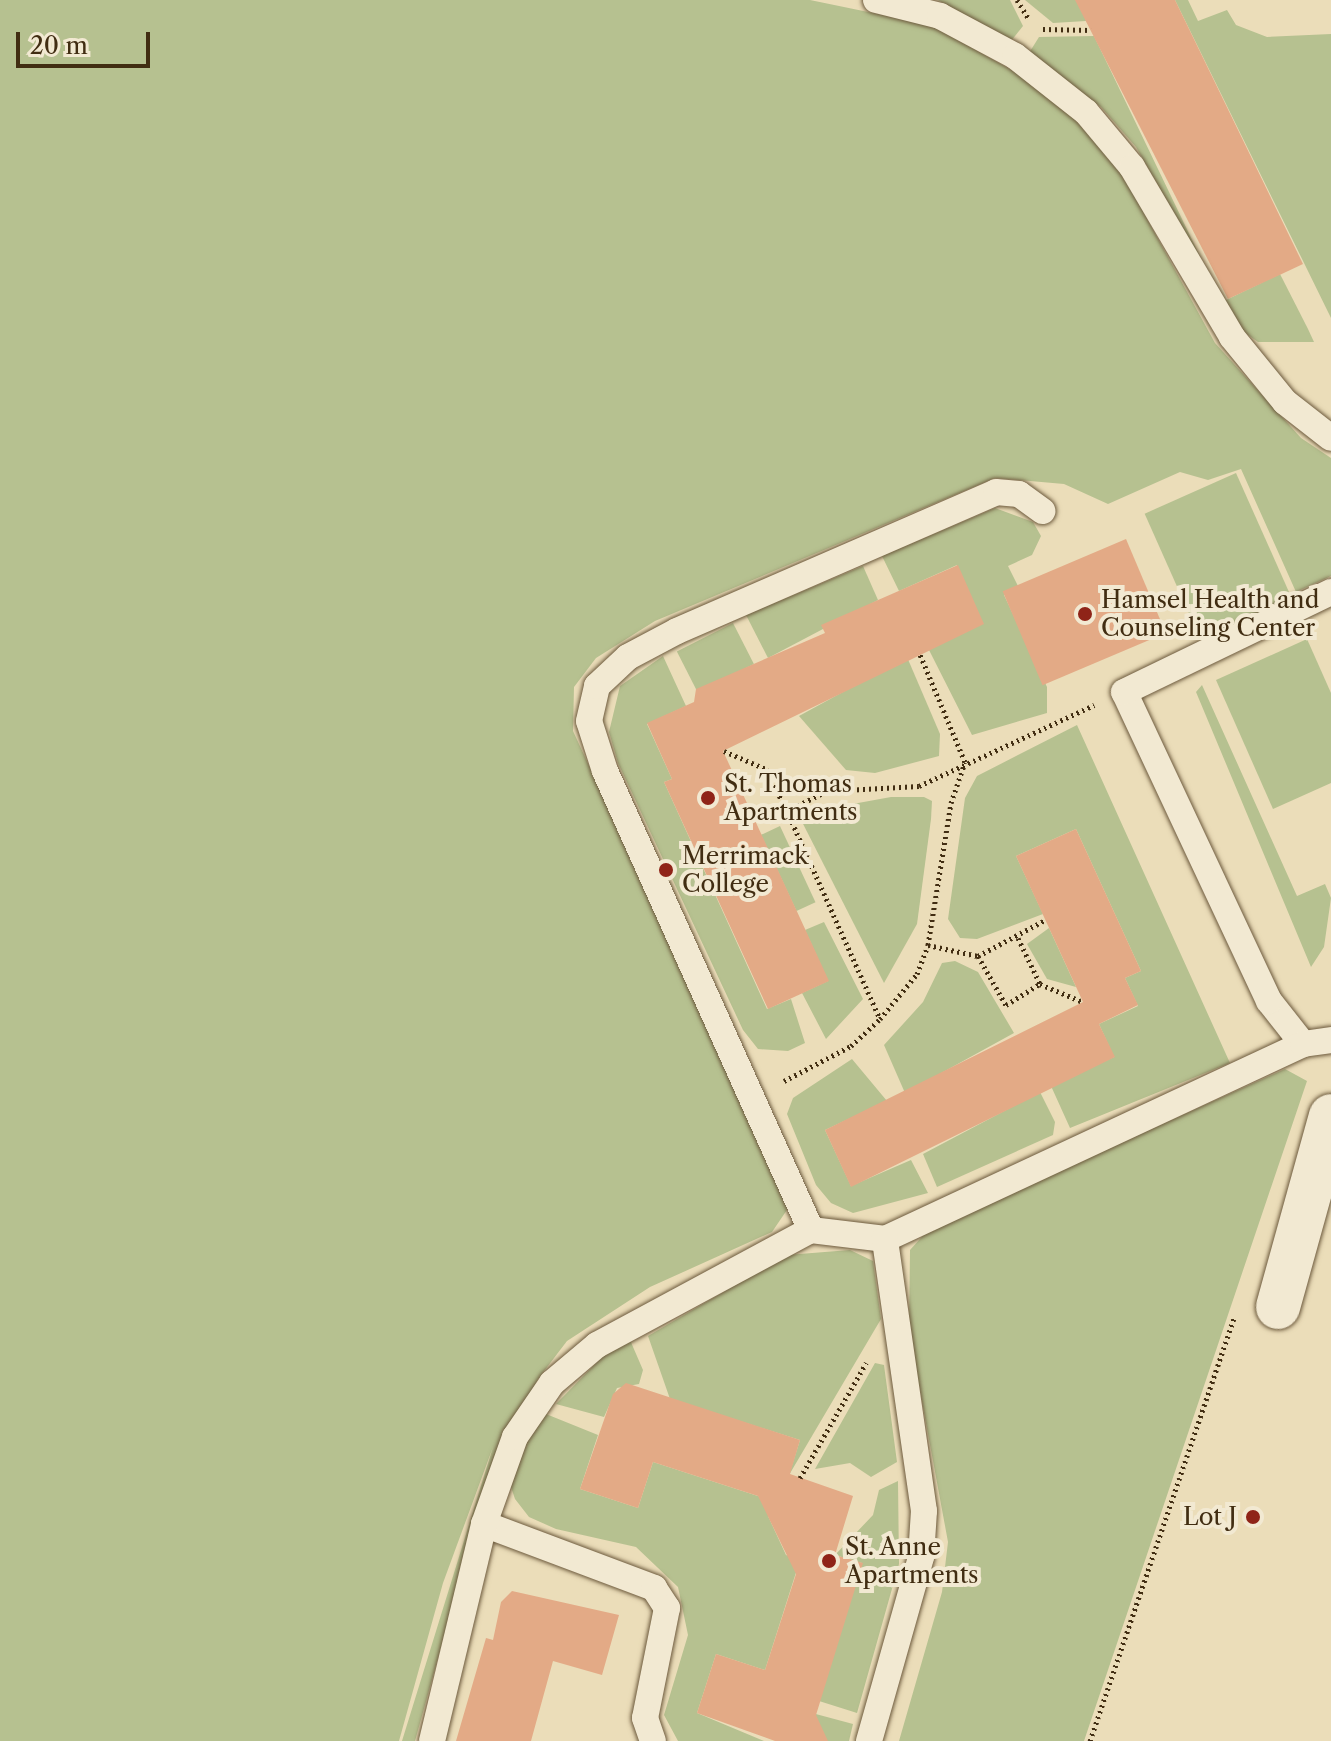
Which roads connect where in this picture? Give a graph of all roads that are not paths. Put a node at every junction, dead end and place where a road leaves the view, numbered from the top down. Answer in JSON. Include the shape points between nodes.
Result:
{"nodes":[{"id":1,"x":876,"y":0,"type":"edge"},
{"id":2,"x":1331,"y":438,"type":"edge"},
{"id":3,"x":1042,"y":511,"type":"dead end"},
{"id":4,"x":1331,"y":592,"type":"edge"},
{"id":5,"x":1331,"y":1040,"type":"edge"},
{"id":6,"x":1303,"y":1044,"type":"junction"},
{"id":7,"x":1331,"y":1116,"type":"edge"},
{"id":8,"x":811,"y":1230,"type":"junction"},
{"id":9,"x":885,"y":1239,"type":"junction"},
{"id":10,"x":1258,"y":1305,"type":"road end"},
{"id":11,"x":484,"y":1524,"type":"junction"},
{"id":12,"x":432,"y":1741,"type":"edge"},
{"id":13,"x":653,"y":1741,"type":"edge"},
{"id":14,"x":869,"y":1741,"type":"edge"}],
"edges":[{"from":1,"to":2,"type":"lane","via":[[940,16],[1015,56],[1086,112],[1132,167],[1232,337],[1285,402]]},
{"from":3,"to":8,"type":"lane","via":[[1019,494],[996,492],[677,631],[628,657],[597,686],[589,721],[605,771]]},
{"from":4,"to":6,"type":"lane","via":[[1124,692],[1269,1001]]},
{"from":5,"to":6,"type":"lane"},
{"from":6,"to":9,"type":"lane"},
{"from":7,"to":10,"type":"street"},
{"from":8,"to":9,"type":"lane"},
{"from":8,"to":11,"type":"lane","via":[[672,1299],[597,1345],[552,1383],[515,1437]]},
{"from":9,"to":14,"type":"lane","via":[[924,1511],[921,1557]]},
{"from":11,"to":12,"type":"lane"},
{"from":11,"to":13,"type":"lane","via":[[637,1575],[654,1588],[667,1608],[645,1718]]}]}
